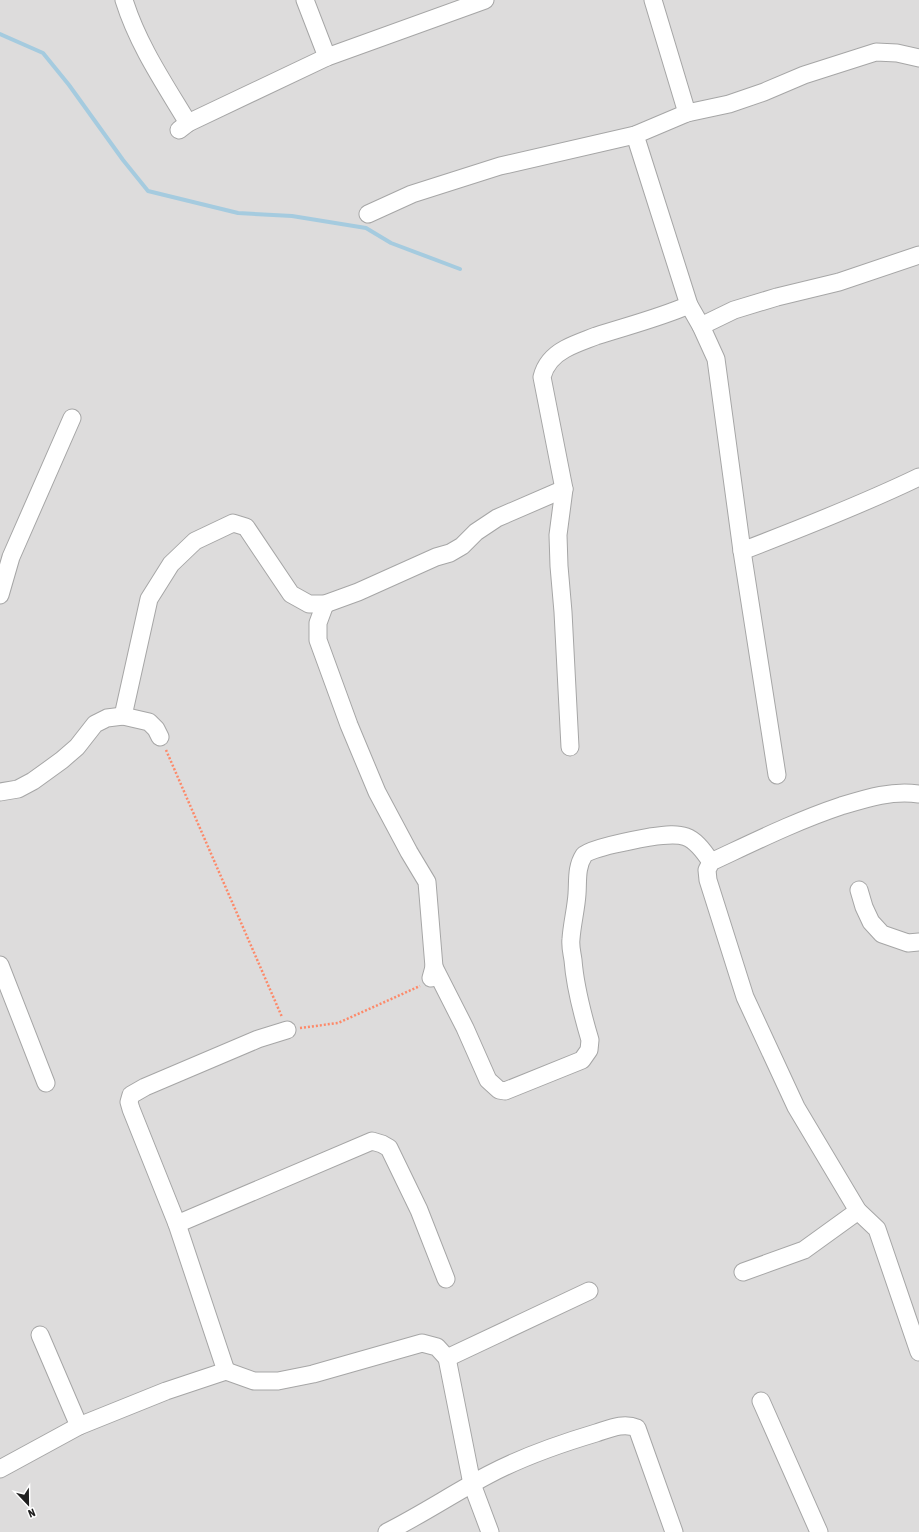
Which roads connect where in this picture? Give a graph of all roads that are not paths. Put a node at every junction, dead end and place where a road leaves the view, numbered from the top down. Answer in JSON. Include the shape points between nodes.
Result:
{"nodes":[{"id":1,"x":124,"y":0,"type":"edge"},
{"id":2,"x":305,"y":0,"type":"edge"},
{"id":3,"x":653,"y":0,"type":"edge"},
{"id":4,"x":480,"y":1,"type":"edge"},
{"id":5,"x":327,"y":57,"type":"junction"},
{"id":6,"x":919,"y":58,"type":"edge"},
{"id":7,"x":687,"y":113,"type":"junction"},
{"id":8,"x":635,"y":135,"type":"junction"},
{"id":9,"x":368,"y":214,"type":"dead end"},
{"id":10,"x":919,"y":255,"type":"edge"},
{"id":11,"x":689,"y":305,"type":"junction"},
{"id":12,"x":701,"y":326,"type":"junction"},
{"id":13,"x":72,"y":418,"type":"dead end"},
{"id":14,"x":919,"y":476,"type":"edge"},
{"id":15,"x":564,"y":489,"type":"junction"},
{"id":16,"x":742,"y":551,"type":"junction"},
{"id":17,"x":0,"y":595,"type":"edge"},
{"id":18,"x":325,"y":604,"type":"junction"},
{"id":19,"x":123,"y":716,"type":"junction"},
{"id":20,"x":160,"y":737,"type":"road end"},
{"id":21,"x":570,"y":747,"type":"dead end"},
{"id":22,"x":777,"y":775,"type":"dead end"},
{"id":23,"x":0,"y":792,"type":"edge"},
{"id":24,"x":919,"y":794,"type":"edge"},
{"id":25,"x":711,"y":862,"type":"junction"},
{"id":26,"x":859,"y":890,"type":"dead end"},
{"id":27,"x":919,"y":942,"type":"edge"},
{"id":28,"x":0,"y":965,"type":"edge"},
{"id":29,"x":288,"y":1030,"type":"road end"},
{"id":30,"x":46,"y":1083,"type":"dead end"},
{"id":31,"x":858,"y":1211,"type":"junction"},
{"id":32,"x":177,"y":1224,"type":"junction"},
{"id":33,"x":744,"y":1272,"type":"dead end"},
{"id":34,"x":446,"y":1279,"type":"dead end"},
{"id":35,"x":589,"y":1291,"type":"dead end"},
{"id":36,"x":40,"y":1335,"type":"dead end"},
{"id":37,"x":919,"y":1352,"type":"edge"},
{"id":38,"x":447,"y":1358,"type":"junction"},
{"id":39,"x":226,"y":1371,"type":"junction"},
{"id":40,"x":761,"y":1401,"type":"dead end"},
{"id":41,"x":79,"y":1426,"type":"junction"},
{"id":42,"x":0,"y":1469,"type":"edge"},
{"id":43,"x":472,"y":1484,"type":"junction"},
{"id":44,"x":387,"y":1532,"type":"edge"},
{"id":45,"x":490,"y":1532,"type":"edge"},
{"id":46,"x":674,"y":1532,"type":"edge"},
{"id":47,"x":820,"y":1532,"type":"edge"}],
"edges":[{"from":1,"to":5,"type":"street","via":[[131,21],[183,127]]},
{"from":2,"to":5,"type":"street"},
{"from":3,"to":7,"type":"street"},
{"from":4,"to":5,"type":"street"},
{"from":6,"to":7,"type":"street","via":[[876,52],[804,75],[729,104]]},
{"from":7,"to":8,"type":"street"},
{"from":8,"to":9,"type":"street","via":[[500,166],[412,194]]},
{"from":8,"to":11,"type":"street"},
{"from":10,"to":12,"type":"street","via":[[839,282],[734,310]]},
{"from":11,"to":12,"type":"street"},
{"from":11,"to":15,"type":"street","via":[[564,349],[544,368],[542,377]]},
{"from":12,"to":16,"type":"street","via":[[716,359]]},
{"from":13,"to":17,"type":"street","via":[[10,556]]},
{"from":14,"to":16,"type":"street","via":[[879,496]]},
{"from":15,"to":18,"type":"street","via":[[497,518],[450,553]]},
{"from":15,"to":21,"type":"street","via":[[558,536],[558,566]]},
{"from":16,"to":22,"type":"street"},
{"from":18,"to":19,"type":"street","via":[[309,604],[290,594],[246,527],[233,523],[195,541],[171,564],[149,599]]},
{"from":18,"to":25,"type":"street","via":[[318,624],[318,640],[377,792],[427,882],[431,975],[465,1028],[488,1080],[499,1090],[505,1091],[582,1060],[589,1050],[590,1040],[575,982],[571,940],[577,895],[577,870],[584,855],[590,851],[672,833],[688,837],[703,850]]},
{"from":19,"to":20,"type":"street","via":[[149,722]]},
{"from":19,"to":23,"type":"street","via":[[107,718],[95,724],[77,747],[33,781],[18,789]]},
{"from":24,"to":25,"type":"street","via":[[893,793],[858,800],[817,813]]},
{"from":25,"to":31,"type":"street","via":[[707,870],[708,880],[745,997],[796,1107]]},
{"from":26,"to":27,"type":"street","via":[[871,922],[882,934],[908,943]]},
{"from":28,"to":30,"type":"street"},
{"from":29,"to":32,"type":"street","via":[[258,1039],[131,1095],[131,1109]]},
{"from":31,"to":33,"type":"street","via":[[804,1250]]},
{"from":31,"to":37,"type":"street","via":[[877,1229]]},
{"from":32,"to":34,"type":"street","via":[[372,1141],[389,1148],[419,1210]]},
{"from":32,"to":39,"type":"street"},
{"from":35,"to":38,"type":"street"},
{"from":36,"to":41,"type":"street"},
{"from":38,"to":39,"type":"street","via":[[437,1347],[422,1343],[313,1374],[278,1381],[254,1381]]},
{"from":38,"to":43,"type":"street"},
{"from":39,"to":41,"type":"street"},
{"from":40,"to":47,"type":"street"},
{"from":41,"to":42,"type":"street"},
{"from":43,"to":44,"type":"street"},
{"from":43,"to":45,"type":"street"},
{"from":43,"to":46,"type":"street","via":[[545,1450],[622,1426],[631,1426],[637,1428]]}]}
